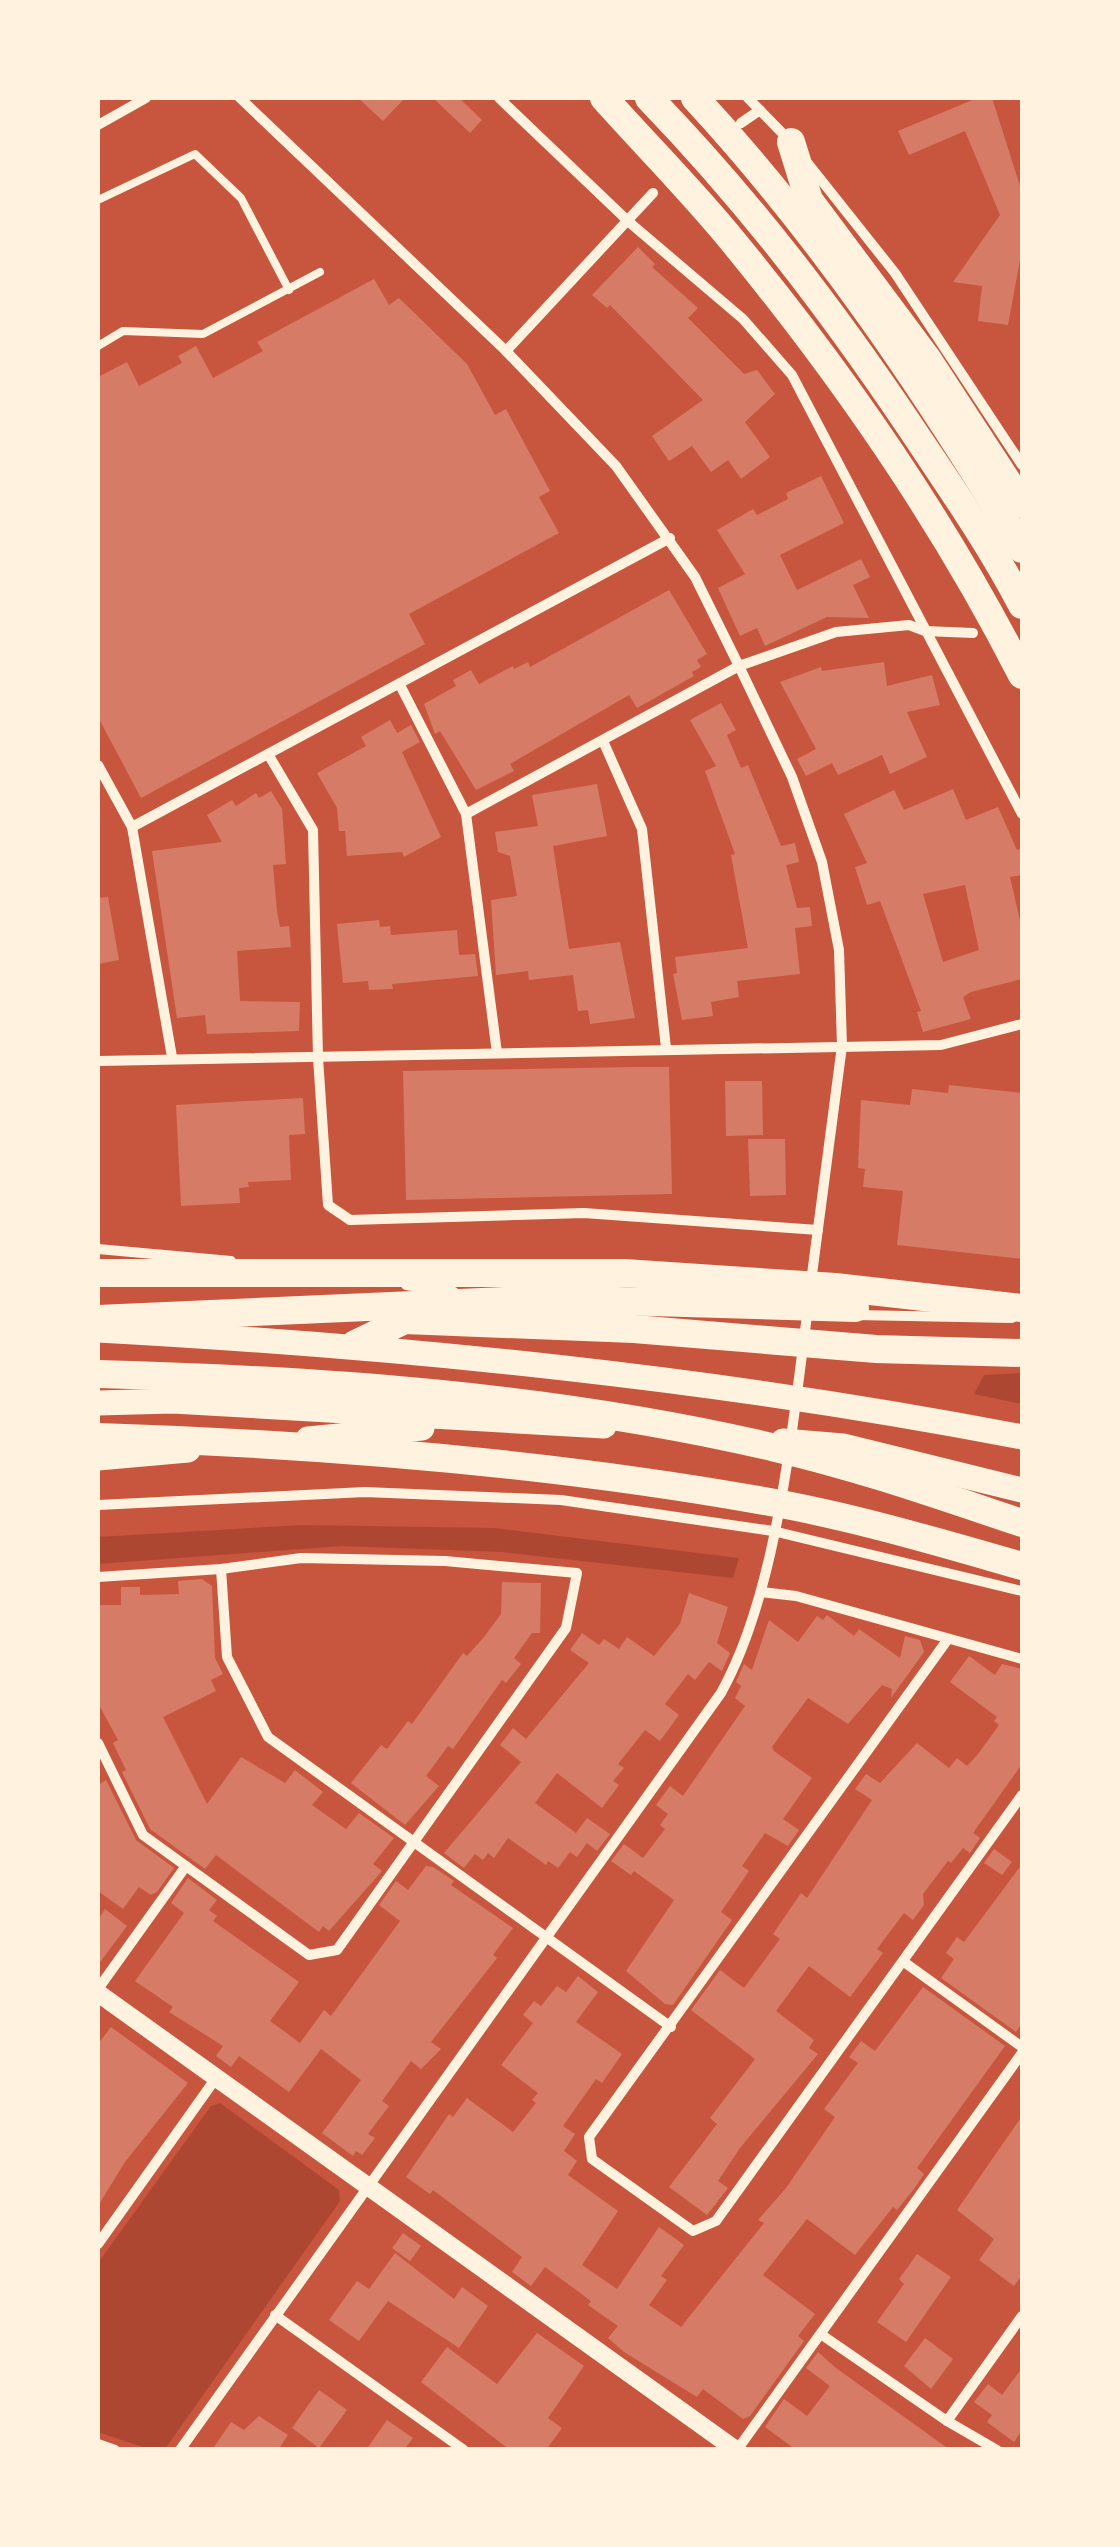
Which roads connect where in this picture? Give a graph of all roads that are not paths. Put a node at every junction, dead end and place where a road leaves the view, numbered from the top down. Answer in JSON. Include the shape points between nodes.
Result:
{"nodes":[{"id":1,"x":146,"y":98,"type":"edge"},
{"id":2,"x":240,"y":98,"type":"edge"},
{"id":3,"x":500,"y":98,"type":"edge"},
{"id":4,"x":604,"y":98,"type":"edge"},
{"id":5,"x":649,"y":98,"type":"edge"},
{"id":6,"x":695,"y":98,"type":"edge"},
{"id":7,"x":748,"y":98,"type":"edge"},
{"id":8,"x":760,"y":110,"type":"junction"},
{"id":9,"x":740,"y":123,"type":"dead end"},
{"id":10,"x":98,"y":124,"type":"edge"},
{"id":11,"x":791,"y":142,"type":"junction"},
{"id":12,"x":653,"y":193,"type":"dead end"},
{"id":13,"x":98,"y":200,"type":"edge"},
{"id":14,"x":629,"y":222,"type":"junction"},
{"id":15,"x":320,"y":272,"type":"dead end"},
{"id":16,"x":289,"y":290,"type":"junction"},
{"id":17,"x":98,"y":346,"type":"edge"},
{"id":18,"x":506,"y":351,"type":"junction"},
{"id":19,"x":1022,"y":466,"type":"edge"},
{"id":20,"x":1022,"y":504,"type":"edge"},
{"id":21,"x":670,"y":538,"type":"junction"},
{"id":22,"x":1022,"y":549,"type":"edge"},
{"id":23,"x":1022,"y":605,"type":"edge"},
{"id":24,"x":925,"y":631,"type":"junction"},
{"id":25,"x":973,"y":634,"type":"dead end"},
{"id":26,"x":739,"y":666,"type":"junction"},
{"id":27,"x":1022,"y":675,"type":"edge"},
{"id":28,"x":400,"y":685,"type":"junction"},
{"id":29,"x":603,"y":741,"type":"junction"},
{"id":30,"x":268,"y":754,"type":"junction"},
{"id":31,"x":98,"y":765,"type":"edge"},
{"id":32,"x":466,"y":814,"type":"junction"},
{"id":33,"x":1022,"y":814,"type":"edge"},
{"id":34,"x":132,"y":827,"type":"junction"},
{"id":35,"x":1022,"y":1024,"type":"edge"},
{"id":36,"x":842,"y":1046,"type":"junction"},
{"id":37,"x":666,"y":1048,"type":"junction"},
{"id":38,"x":497,"y":1053,"type":"junction"},
{"id":39,"x":172,"y":1057,"type":"junction"},
{"id":40,"x":318,"y":1058,"type":"junction"},
{"id":41,"x":98,"y":1061,"type":"edge"},
{"id":42,"x":818,"y":1230,"type":"junction"},
{"id":43,"x":98,"y":1249,"type":"edge"},
{"id":44,"x":98,"y":1273,"type":"edge"},
{"id":45,"x":1022,"y":1311,"type":"edge"},
{"id":46,"x":98,"y":1319,"type":"edge"},
{"id":47,"x":806,"y":1320,"type":"junction"},
{"id":48,"x":1022,"y":1324,"type":"edge"},
{"id":49,"x":98,"y":1330,"type":"edge"},
{"id":50,"x":355,"y":1344,"type":"junction"},
{"id":51,"x":1022,"y":1353,"type":"edge"},
{"id":52,"x":98,"y":1374,"type":"edge"},
{"id":53,"x":98,"y":1403,"type":"edge"},
{"id":54,"x":612,"y":1426,"type":"junction"},
{"id":55,"x":98,"y":1437,"type":"edge"},
{"id":56,"x":1022,"y":1437,"type":"edge"},
{"id":57,"x":98,"y":1458,"type":"edge"},
{"id":58,"x":1022,"y":1490,"type":"edge"},
{"id":59,"x":133,"y":1504,"type":"junction"},
{"id":60,"x":98,"y":1505,"type":"edge"},
{"id":61,"x":98,"y":1513,"type":"edge"},
{"id":62,"x":1022,"y":1524,"type":"edge"},
{"id":63,"x":774,"y":1526,"type":"junction"},
{"id":64,"x":1022,"y":1566,"type":"edge"},
{"id":65,"x":221,"y":1570,"type":"junction"},
{"id":66,"x":98,"y":1576,"type":"edge"},
{"id":67,"x":760,"y":1592,"type":"junction"},
{"id":68,"x":1022,"y":1592,"type":"edge"},
{"id":69,"x":948,"y":1639,"type":"junction"},
{"id":70,"x":1022,"y":1659,"type":"edge"},
{"id":71,"x":98,"y":1743,"type":"edge"},
{"id":72,"x":1022,"y":1795,"type":"edge"},
{"id":73,"x":416,"y":1842,"type":"junction"},
{"id":74,"x":186,"y":1866,"type":"junction"},
{"id":75,"x":546,"y":1938,"type":"junction"},
{"id":76,"x":904,"y":1962,"type":"junction"},
{"id":77,"x":98,"y":1991,"type":"edge"},
{"id":78,"x":671,"y":2027,"type":"junction"},
{"id":79,"x":1022,"y":2050,"type":"edge"},
{"id":80,"x":216,"y":2078,"type":"junction"},
{"id":81,"x":365,"y":2188,"type":"junction"},
{"id":82,"x":98,"y":2244,"type":"edge"},
{"id":83,"x":275,"y":2315,"type":"junction"},
{"id":84,"x":1022,"y":2316,"type":"edge"},
{"id":85,"x":822,"y":2335,"type":"junction"},
{"id":86,"x":947,"y":2422,"type":"junction"},
{"id":87,"x":98,"y":2444,"type":"edge"},
{"id":88,"x":115,"y":2450,"type":"edge"},
{"id":89,"x":180,"y":2450,"type":"edge"},
{"id":90,"x":464,"y":2450,"type":"edge"},
{"id":91,"x":736,"y":2450,"type":"edge"},
{"id":92,"x":997,"y":2450,"type":"edge"}],
"edges":[{"from":1,"to":10,"type":"street"},
{"from":2,"to":18,"type":"street"},
{"from":3,"to":14,"type":"street"},
{"from":4,"to":27,"type":"highway","via":[[729,237],[838,375],[909,475]]},
{"from":5,"to":23,"type":"highway","via":[[844,327],[965,505]]},
{"from":6,"to":22,"type":"highway","via":[[813,237]]},
{"from":7,"to":8,"type":"street"},
{"from":8,"to":9,"type":"street"},
{"from":8,"to":11,"type":"street"},
{"from":11,"to":19,"type":"street","via":[[895,272]]},
{"from":11,"to":20,"type":"highway","via":[[809,200],[926,357]]},
{"from":12,"to":14,"type":"street"},
{"from":13,"to":16,"type":"lane","via":[[196,154],[241,198]]},
{"from":14,"to":18,"type":"street"},
{"from":14,"to":24,"type":"street","via":[[742,319],[792,375]]},
{"from":15,"to":16,"type":"lane"},
{"from":16,"to":17,"type":"lane","via":[[203,334],[123,332]]},
{"from":18,"to":21,"type":"street","via":[[616,466]]},
{"from":21,"to":26,"type":"street"},
{"from":21,"to":28,"type":"street"},
{"from":24,"to":25,"type":"street"},
{"from":24,"to":26,"type":"street","via":[[909,625],[836,632]]},
{"from":24,"to":33,"type":"street"},
{"from":26,"to":29,"type":"street"},
{"from":26,"to":36,"type":"street","via":[[792,777],[822,862],[840,950]]},
{"from":28,"to":30,"type":"street"},
{"from":28,"to":32,"type":"street"},
{"from":29,"to":32,"type":"street"},
{"from":29,"to":37,"type":"street","via":[[642,830]]},
{"from":30,"to":34,"type":"street"},
{"from":30,"to":40,"type":"street","via":[[313,830]]},
{"from":31,"to":34,"type":"street"},
{"from":32,"to":38,"type":"street"},
{"from":34,"to":39,"type":"street"},
{"from":35,"to":36,"type":"street","via":[[940,1044]]},
{"from":36,"to":37,"type":"street"},
{"from":36,"to":42,"type":"street"},
{"from":37,"to":38,"type":"street"},
{"from":38,"to":40,"type":"street"},
{"from":39,"to":40,"type":"street"},
{"from":39,"to":41,"type":"street"},
{"from":40,"to":42,"type":"street","via":[[328,1205],[350,1220],[584,1213]]},
{"from":42,"to":47,"type":"street"},
{"from":43,"to":47,"type":"street","via":[[558,1306]]},
{"from":44,"to":45,"type":"highway","via":[[624,1273],[836,1287]]},
{"from":45,"to":47,"type":"street","via":[[1005,1320]]},
{"from":46,"to":48,"type":"highway","via":[[624,1299],[831,1306]]},
{"from":47,"to":63,"type":"street"},
{"from":49,"to":50,"type":"highway"},
{"from":50,"to":51,"type":"highway","via":[[405,1320]]},
{"from":50,"to":56,"type":"highway","via":[[840,1402]]},
{"from":52,"to":62,"type":"highway","via":[[393,1391],[656,1423],[778,1448]]},
{"from":53,"to":54,"type":"highway"},
{"from":54,"to":57,"type":"highway","via":[[430,1428]]},
{"from":54,"to":58,"type":"highway","via":[[843,1446]]},
{"from":55,"to":64,"type":"highway","via":[[392,1454],[598,1477],[766,1501]]},
{"from":59,"to":60,"type":"street"},
{"from":59,"to":61,"type":"street"},
{"from":59,"to":63,"type":"street","via":[[365,1492],[562,1500]]},
{"from":63,"to":67,"type":"street"},
{"from":63,"to":68,"type":"street"},
{"from":65,"to":66,"type":"street"},
{"from":65,"to":73,"type":"street","via":[[227,1658],[268,1737]]},
{"from":65,"to":73,"type":"street","via":[[301,1558],[577,1573],[566,1628]]},
{"from":67,"to":69,"type":"street"},
{"from":67,"to":75,"type":"street","via":[[745,1648],[721,1693]]},
{"from":69,"to":70,"type":"street"},
{"from":69,"to":78,"type":"street"},
{"from":71,"to":74,"type":"street","via":[[143,1835]]},
{"from":72,"to":76,"type":"street"},
{"from":73,"to":74,"type":"street","via":[[336,1950],[309,1955]]},
{"from":73,"to":75,"type":"street"},
{"from":74,"to":77,"type":"street"},
{"from":75,"to":78,"type":"street"},
{"from":75,"to":81,"type":"street"},
{"from":76,"to":78,"type":"street","via":[[716,2221],[694,2231],[592,2159],[589,2137]]},
{"from":76,"to":79,"type":"street"},
{"from":77,"to":80,"type":"street"},
{"from":79,"to":85,"type":"street"},
{"from":80,"to":81,"type":"street"},
{"from":80,"to":82,"type":"street"},
{"from":81,"to":83,"type":"street"},
{"from":81,"to":91,"type":"street"},
{"from":83,"to":89,"type":"street"},
{"from":83,"to":90,"type":"street"},
{"from":84,"to":86,"type":"street"},
{"from":85,"to":86,"type":"street"},
{"from":85,"to":91,"type":"street"},
{"from":86,"to":92,"type":"street"},
{"from":87,"to":88,"type":"street"}]}
